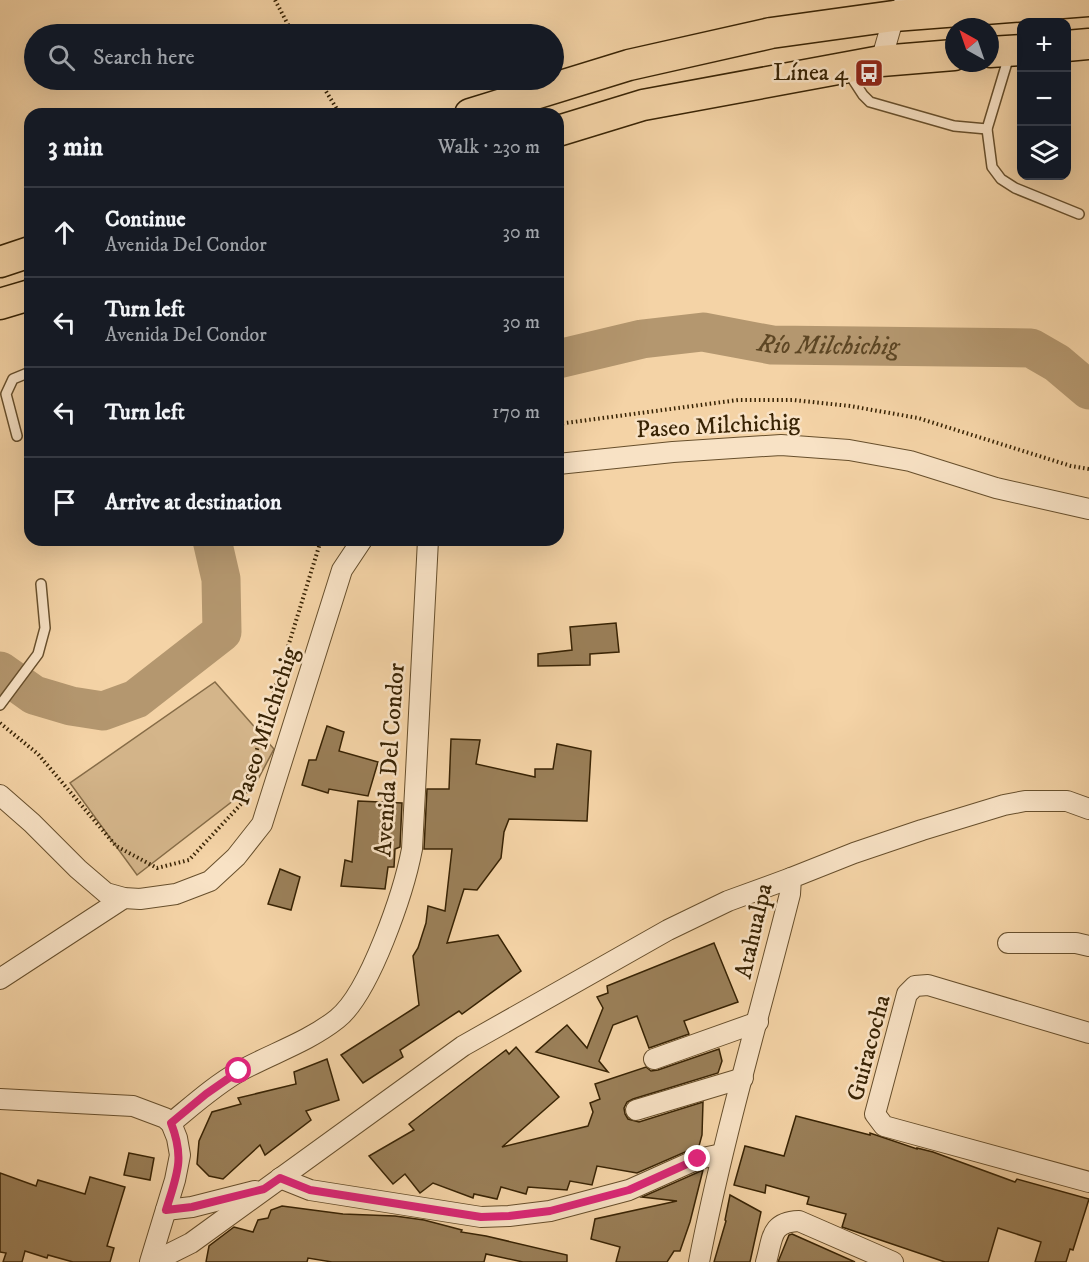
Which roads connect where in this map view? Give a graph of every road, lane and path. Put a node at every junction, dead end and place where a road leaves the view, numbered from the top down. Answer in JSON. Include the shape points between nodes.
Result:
{"nodes":[{"id":1,"x":275,"y":0,"type":"edge"},
{"id":2,"x":1089,"y":1,"type":"edge"},
{"id":3,"x":902,"y":8,"type":"edge"},
{"id":4,"x":288,"y":24,"type":"edge"},
{"id":5,"x":1089,"y":45,"type":"edge"},
{"id":6,"x":1071,"y":46,"type":"edge"},
{"id":7,"x":1007,"y":51,"type":"edge"},
{"id":8,"x":945,"y":56,"type":"edge"},
{"id":9,"x":881,"y":61,"type":"junction"},
{"id":10,"x":845,"y":67,"type":"junction"},
{"id":11,"x":564,"y":85,"type":"edge"},
{"id":12,"x":325,"y":90,"type":"edge"},
{"id":13,"x":548,"y":90,"type":"edge"},
{"id":14,"x":336,"y":108,"type":"edge"},
{"id":15,"x":489,"y":108,"type":"edge"},
{"id":16,"x":564,"y":129,"type":"edge"},
{"id":17,"x":987,"y":129,"type":"junction"},
{"id":18,"x":1079,"y":214,"type":"dead end"},
{"id":19,"x":24,"y":254,"type":"edge"},
{"id":20,"x":0,"y":262,"type":"edge"},
{"id":21,"x":24,"y":297,"type":"edge"},
{"id":22,"x":0,"y":304,"type":"edge"},
{"id":23,"x":24,"y":374,"type":"edge"},
{"id":24,"x":564,"y":423,"type":"edge"},
{"id":25,"x":17,"y":436,"type":"dead end"},
{"id":26,"x":564,"y":463,"type":"edge"},
{"id":27,"x":1089,"y":469,"type":"edge"},
{"id":28,"x":1089,"y":509,"type":"edge"},
{"id":29,"x":319,"y":546,"type":"edge"},
{"id":30,"x":358,"y":546,"type":"edge"},
{"id":31,"x":428,"y":546,"type":"edge"},
{"id":32,"x":41,"y":584,"type":"dead end"},
{"id":33,"x":0,"y":705,"type":"edge"},
{"id":34,"x":0,"y":723,"type":"edge"},
{"id":35,"x":0,"y":795,"type":"edge"},
{"id":36,"x":1089,"y":809,"type":"edge"},
{"id":37,"x":792,"y":878,"type":"junction"},
{"id":38,"x":124,"y":898,"type":"junction"},
{"id":39,"x":1008,"y":943,"type":"dead end"},
{"id":40,"x":1089,"y":946,"type":"edge"},
{"id":41,"x":0,"y":979,"type":"edge"},
{"id":42,"x":758,"y":1022,"type":"junction"},
{"id":43,"x":1089,"y":1034,"type":"edge"},
{"id":44,"x":654,"y":1059,"type":"dead end"},
{"id":45,"x":742,"y":1078,"type":"junction"},
{"id":46,"x":0,"y":1099,"type":"edge"},
{"id":47,"x":636,"y":1110,"type":"dead end"},
{"id":48,"x":171,"y":1123,"type":"junction"},
{"id":49,"x":722,"y":1154,"type":"junction"},
{"id":50,"x":1089,"y":1182,"type":"edge"},
{"id":51,"x":272,"y":1184,"type":"junction"},
{"id":52,"x":166,"y":1210,"type":"junction"},
{"id":53,"x":699,"y":1261,"type":"edge"},
{"id":54,"x":152,"y":1262,"type":"edge"},
{"id":55,"x":766,"y":1262,"type":"edge"},
{"id":56,"x":892,"y":1262,"type":"edge"}],
"edges":[{"from":1,"to":4,"type":"path"},
{"from":2,"to":3,"type":"main road"},
{"from":3,"to":9,"type":"street"},
{"from":3,"to":11,"type":"main road","via":[[629,65]]},
{"from":5,"to":6,"type":"main road"},
{"from":7,"to":17,"type":"lane"},
{"from":8,"to":9,"type":"main road"},
{"from":9,"to":10,"type":"main road"},
{"from":10,"to":16,"type":"main road","via":[[643,105]]},
{"from":10,"to":17,"type":"lane","via":[[870,102],[954,126]]},
{"from":12,"to":14,"type":"path"},
{"from":13,"to":15,"type":"main road"},
{"from":17,"to":18,"type":"lane","via":[[992,167],[1001,179]]},
{"from":19,"to":20,"type":"main road"},
{"from":21,"to":22,"type":"main road"},
{"from":23,"to":25,"type":"lane","via":[[13,379],[6,394]]},
{"from":24,"to":27,"type":"path","via":[[738,400],[793,400],[918,418]]},
{"from":26,"to":28,"type":"street","name":"Paseo Milchichig","via":[[781,445],[849,450],[910,461],[996,488]]},
{"from":29,"to":34,"type":"path","via":[[243,802],[189,860],[157,868],[116,846],[38,754]]},
{"from":30,"to":38,"type":"street","name":"Paseo Milchichig","via":[[342,570],[262,825],[210,881],[176,894]]},
{"from":31,"to":48,"type":"street","name":"Avenida Del Condor","via":[[412,849],[406,878],[359,995],[338,1018],[302,1042],[239,1071]]},
{"from":32,"to":33,"type":"lane","via":[[45,628],[38,654]]},
{"from":35,"to":38,"type":"street","name":"Paseo Milchichig","via":[[106,893]]},
{"from":36,"to":37,"type":"street","name":"Atahualpa","via":[[1067,801],[1004,805],[854,853]]},
{"from":37,"to":42,"type":"street","name":"Atahualpa"},
{"from":37,"to":51,"type":"street","via":[[728,901],[668,930],[463,1046]]},
{"from":38,"to":41,"type":"street"},
{"from":39,"to":40,"type":"street"},
{"from":42,"to":44,"type":"street"},
{"from":42,"to":45,"type":"street","name":"Atahualpa"},
{"from":43,"to":50,"type":"street","name":"Guiracocha","via":[[928,985],[915,986],[907,994],[875,1114],[884,1126]]},
{"from":45,"to":47,"type":"street"},
{"from":45,"to":49,"type":"street","name":"Atahualpa"},
{"from":46,"to":48,"type":"street","via":[[133,1106]]},
{"from":48,"to":52,"type":"street","via":[[180,1155]]},
{"from":49,"to":51,"type":"street","via":[[698,1159],[629,1190],[550,1211],[509,1216],[481,1217]]},
{"from":49,"to":53,"type":"street","name":"Atahualpa"},
{"from":51,"to":52,"type":"street","via":[[192,1207]]},
{"from":51,"to":54,"type":"street","via":[[191,1243]]},
{"from":52,"to":54,"type":"street"},
{"from":55,"to":56,"type":"street","via":[[776,1229],[785,1222],[799,1221]]}]}
